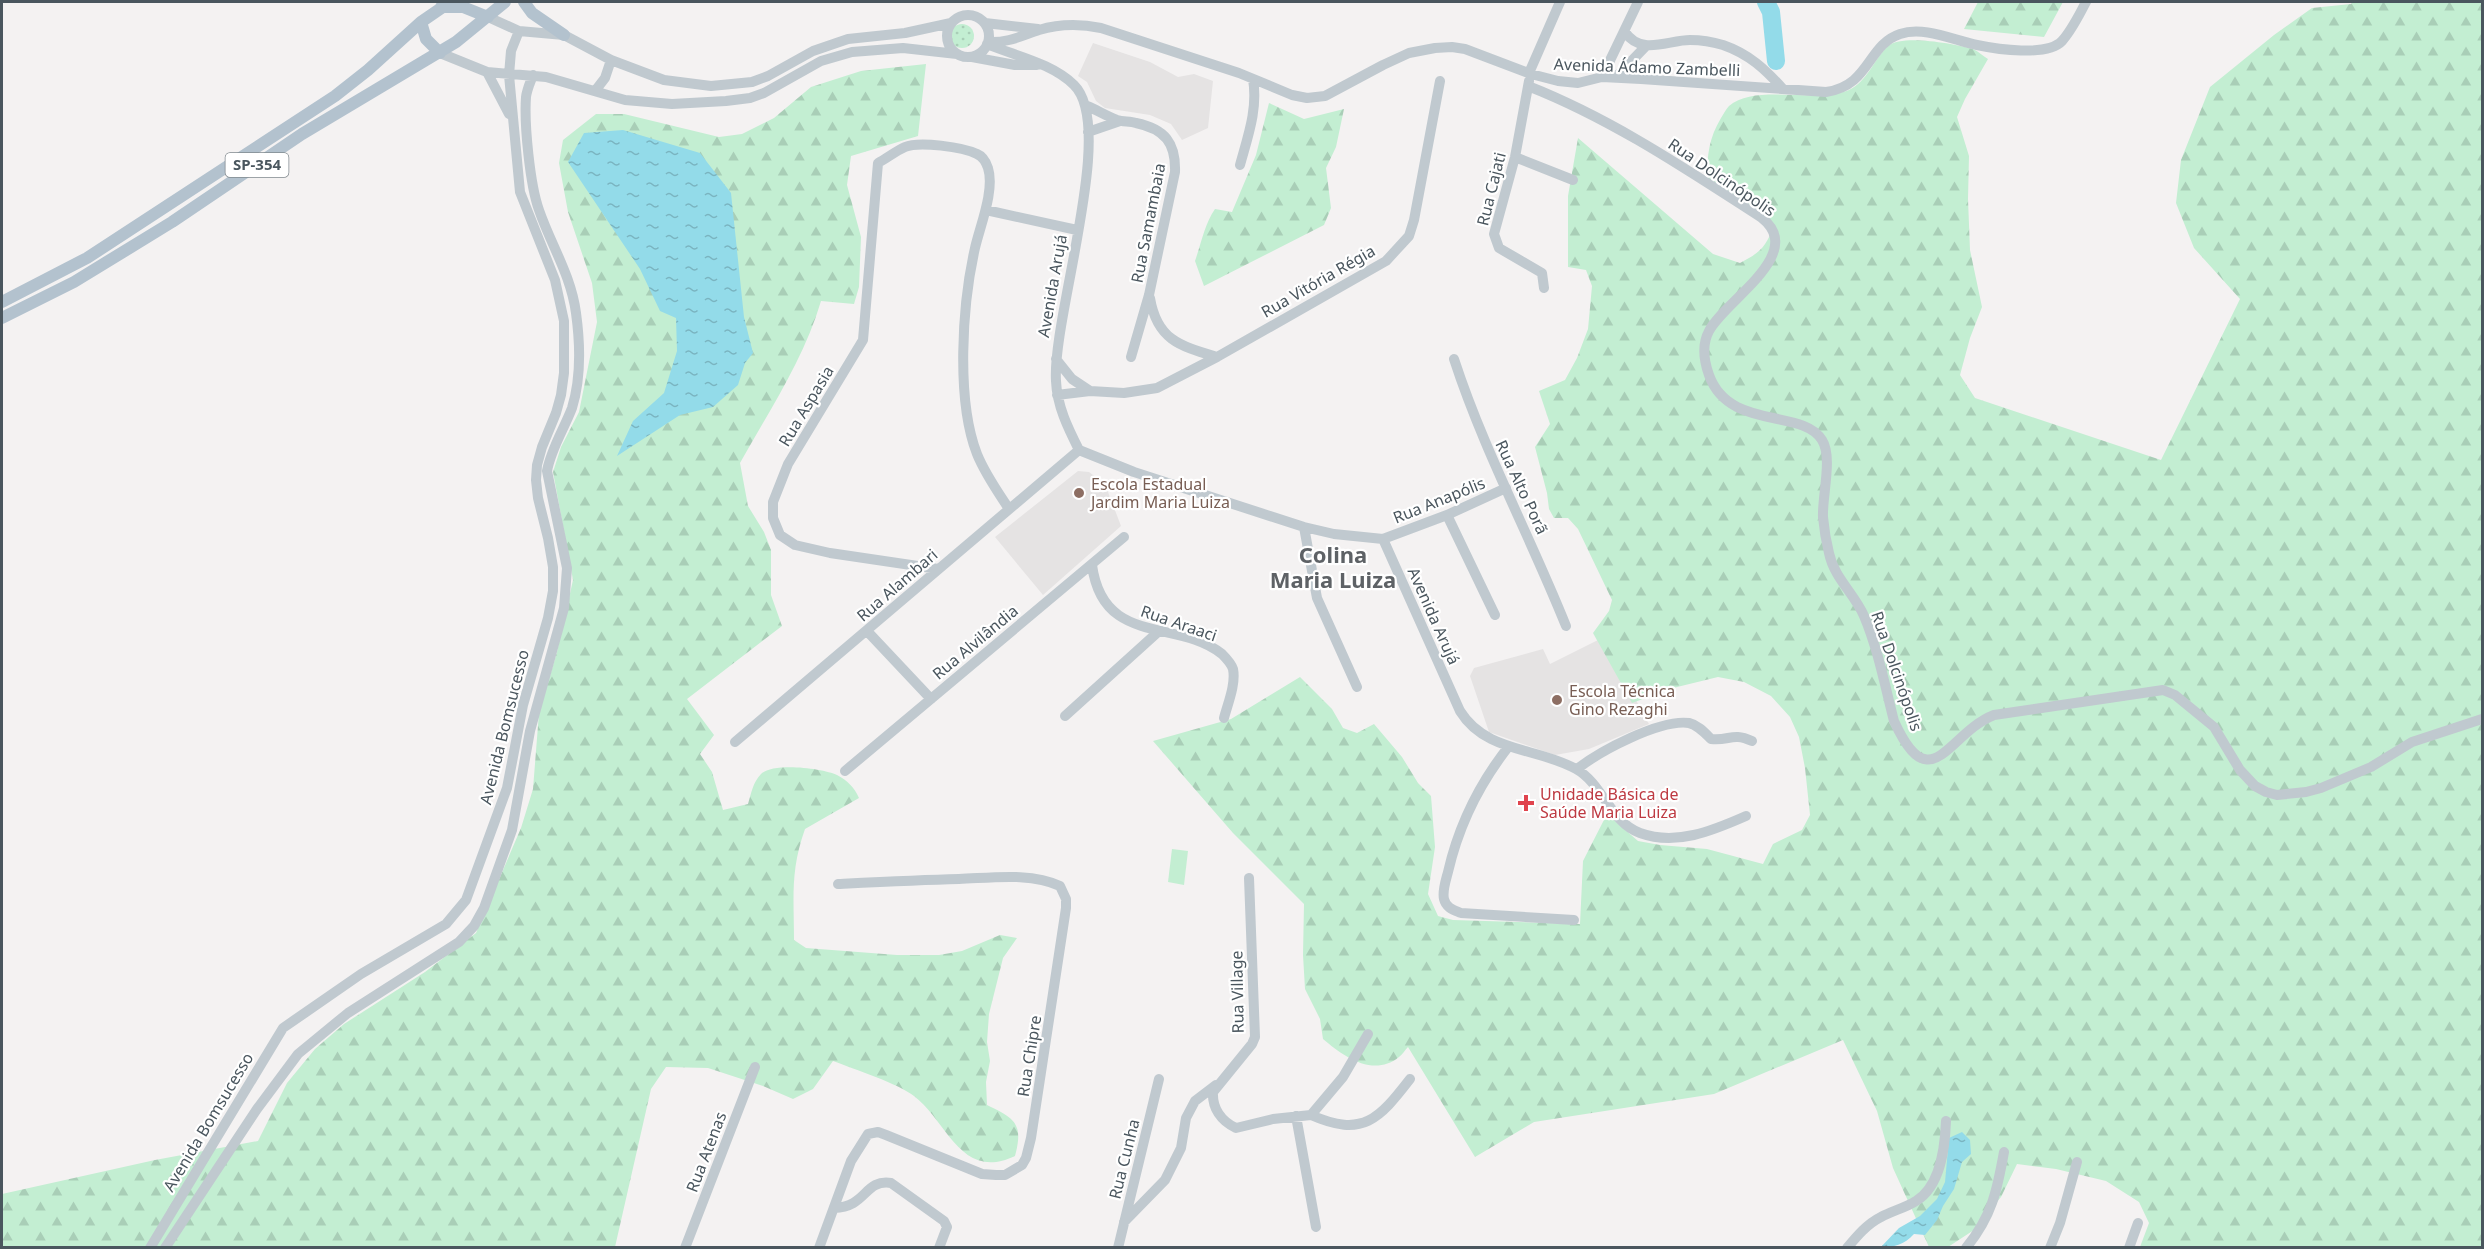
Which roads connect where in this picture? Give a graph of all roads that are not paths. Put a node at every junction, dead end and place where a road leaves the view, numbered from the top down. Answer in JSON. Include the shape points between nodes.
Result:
{"nodes":[{"id":1,"x":505,"y":2,"type":"edge"},
{"id":2,"x":524,"y":2,"type":"edge"},
{"id":3,"x":1560,"y":2,"type":"edge"},
{"id":4,"x":1638,"y":2,"type":"edge"},
{"id":5,"x":2086,"y":2,"type":"edge"},
{"id":6,"x":445,"y":4,"type":"edge"},
{"id":7,"x":488,"y":17,"type":"junction"},
{"id":8,"x":421,"y":22,"type":"junction"},
{"id":9,"x":951,"y":23,"type":"junction"},
{"id":10,"x":985,"y":23,"type":"junction"},
{"id":11,"x":1041,"y":29,"type":"junction"},
{"id":12,"x":519,"y":31,"type":"junction"},
{"id":13,"x":1625,"y":32,"type":"junction"},
{"id":14,"x":564,"y":35,"type":"junction"},
{"id":15,"x":988,"y":43,"type":"junction"},
{"id":16,"x":1646,"y":46,"type":"junction"},
{"id":17,"x":440,"y":52,"type":"junction"},
{"id":18,"x":957,"y":54,"type":"junction"},
{"id":19,"x":972,"y":57,"type":"junction"},
{"id":20,"x":611,"y":60,"type":"junction"},
{"id":21,"x":1041,"y":65,"type":"junction"},
{"id":22,"x":487,"y":72,"type":"junction"},
{"id":23,"x":1530,"y":74,"type":"junction"},
{"id":24,"x":509,"y":75,"type":"junction"},
{"id":25,"x":533,"y":75,"type":"junction"},
{"id":26,"x":1602,"y":77,"type":"junction"},
{"id":27,"x":1615,"y":78,"type":"junction"},
{"id":28,"x":1253,"y":79,"type":"junction"},
{"id":29,"x":1440,"y":81,"type":"dead end"},
{"id":30,"x":1528,"y":86,"type":"junction"},
{"id":31,"x":1783,"y":89,"type":"junction"},
{"id":32,"x":595,"y":92,"type":"junction"},
{"id":33,"x":1087,"y":106,"type":"junction"},
{"id":34,"x":1120,"y":121,"type":"junction"},
{"id":35,"x":514,"y":127,"type":"junction"},
{"id":36,"x":1088,"y":132,"type":"junction"},
{"id":37,"x":1515,"y":157,"type":"junction"},
{"id":38,"x":1240,"y":165,"type":"dead end"},
{"id":39,"x":1573,"y":180,"type":"dead end"},
{"id":40,"x":986,"y":210,"type":"junction"},
{"id":41,"x":1077,"y":230,"type":"junction"},
{"id":42,"x":1544,"y":288,"type":"dead end"},
{"id":43,"x":1149,"y":295,"type":"junction"},
{"id":44,"x":2,"y":302,"type":"edge"},
{"id":45,"x":2,"y":318,"type":"edge"},
{"id":46,"x":1131,"y":357,"type":"dead end"},
{"id":47,"x":1217,"y":357,"type":"junction"},
{"id":48,"x":1056,"y":358,"type":"junction"},
{"id":49,"x":1454,"y":359,"type":"dead end"},
{"id":50,"x":1090,"y":391,"type":"junction"},
{"id":51,"x":1057,"y":395,"type":"junction"},
{"id":52,"x":1079,"y":450,"type":"junction"},
{"id":53,"x":1506,"y":488,"type":"junction"},
{"id":54,"x":1009,"y":509,"type":"junction"},
{"id":55,"x":1447,"y":515,"type":"junction"},
{"id":56,"x":1304,"y":527,"type":"junction"},
{"id":57,"x":1124,"y":537,"type":"dead end"},
{"id":58,"x":1383,"y":539,"type":"junction"},
{"id":59,"x":1092,"y":565,"type":"junction"},
{"id":60,"x":938,"y":569,"type":"junction"},
{"id":61,"x":1495,"y":615,"type":"dead end"},
{"id":62,"x":1566,"y":626,"type":"dead end"},
{"id":63,"x":867,"y":631,"type":"junction"},
{"id":64,"x":1158,"y":632,"type":"junction"},
{"id":65,"x":1357,"y":687,"type":"dead end"},
{"id":66,"x":931,"y":699,"type":"junction"},
{"id":67,"x":1065,"y":716,"type":"dead end"},
{"id":68,"x":1224,"y":718,"type":"dead end"},
{"id":69,"x":2482,"y":719,"type":"edge"},
{"id":70,"x":1752,"y":741,"type":"dead end"},
{"id":71,"x":735,"y":742,"type":"dead end"},
{"id":72,"x":1509,"y":746,"type":"junction"},
{"id":73,"x":1577,"y":769,"type":"junction"},
{"id":74,"x":845,"y":771,"type":"dead end"},
{"id":75,"x":1746,"y":816,"type":"dead end"},
{"id":76,"x":1249,"y":878,"type":"dead end"},
{"id":77,"x":838,"y":884,"type":"dead end"},
{"id":78,"x":1574,"y":920,"type":"dead end"},
{"id":79,"x":1368,"y":1034,"type":"dead end"},
{"id":80,"x":755,"y":1067,"type":"dead end"},
{"id":81,"x":1159,"y":1079,"type":"dead end"},
{"id":82,"x":1410,"y":1079,"type":"dead end"},
{"id":83,"x":1218,"y":1084,"type":"junction"},
{"id":84,"x":1311,"y":1114,"type":"junction"},
{"id":85,"x":1296,"y":1116,"type":"junction"},
{"id":86,"x":1946,"y":1121,"type":"dead end"},
{"id":87,"x":2004,"y":1152,"type":"dead end"},
{"id":88,"x":2078,"y":1162,"type":"dead end"},
{"id":89,"x":834,"y":1208,"type":"junction"},
{"id":90,"x":1124,"y":1222,"type":"junction"},
{"id":91,"x":2138,"y":1223,"type":"dead end"},
{"id":92,"x":1316,"y":1227,"type":"dead end"},
{"id":93,"x":150,"y":1248,"type":"edge"},
{"id":94,"x":165,"y":1248,"type":"edge"},
{"id":95,"x":685,"y":1248,"type":"edge"},
{"id":96,"x":819,"y":1248,"type":"edge"},
{"id":97,"x":939,"y":1248,"type":"edge"},
{"id":98,"x":1118,"y":1248,"type":"edge"},
{"id":99,"x":1847,"y":1248,"type":"edge"},
{"id":100,"x":1965,"y":1248,"type":"edge"},
{"id":101,"x":2050,"y":1248,"type":"edge"},
{"id":102,"x":2129,"y":1248,"type":"edge"}],
"edges":[{"from":1,"to":7,"type":"main road","number":"SP-354"},
{"from":2,"to":14,"type":"main road","via":[[532,13]]},
{"from":3,"to":23,"type":"street","name":"Rua Cajati"},
{"from":4,"to":13,"type":"street"},
{"from":5,"to":31,"type":"street","name":"Avenida Ádamo Zambelli","via":[[2062,42],[2047,49],[1978,46],[1925,32],[1910,32],[1888,41],[1855,81],[1844,88],[1826,92]]},
{"from":6,"to":7,"type":"main road"},
{"from":6,"to":8,"type":"main road","number":"SP-354"},
{"from":7,"to":12,"type":"street","name":"Avenida Ádamo Zambelli"},
{"from":7,"to":17,"type":"main road","number":"SP-354"},
{"from":8,"to":17,"type":"main road","via":[[426,39]]},
{"from":8,"to":44,"type":"main road","number":"SP-354","via":[[335,96],[87,258]]},
{"from":9,"to":10,"type":"street","name":"Avenida Ádamo Zambelli","via":[[962,15],[974,15]]},
{"from":9,"to":18,"type":"street","via":[[947,39]]},
{"from":9,"to":20,"type":"street","name":"Avenida Ádamo Zambelli","via":[[848,39],[813,51],[768,76],[737,85],[687,85]]},
{"from":10,"to":11,"type":"street","name":"Avenida Ádamo Zambelli"},
{"from":10,"to":15,"type":"street"},
{"from":11,"to":15,"type":"street","name":"Avenida Ádamo Zambelli","via":[[1008,42]]},
{"from":11,"to":28,"type":"street","name":"Avenida Ádamo Zambelli","via":[[1076,25],[1101,28]]},
{"from":12,"to":14,"type":"street","name":"Avenida Ádamo Zambelli"},
{"from":12,"to":24,"type":"street","name":"Avenida Bomsucesso","via":[[511,51]]},
{"from":13,"to":16,"type":"street","via":[[1634,42]]},
{"from":13,"to":26,"type":"street"},
{"from":14,"to":20,"type":"street","name":"Avenida Ádamo Zambelli"},
{"from":15,"to":19,"type":"street"},
{"from":15,"to":21,"type":"street"},
{"from":16,"to":27,"type":"street"},
{"from":16,"to":31,"type":"street","via":[[1692,40],[1722,45],[1752,59]]},
{"from":17,"to":22,"type":"street"},
{"from":17,"to":45,"type":"main road","number":"SP-354","via":[[302,134],[172,222],[74,282]]},
{"from":18,"to":19,"type":"street"},
{"from":18,"to":32,"type":"street","via":[[903,48],[852,52],[806,68],[764,93],[726,102],[644,103]]},
{"from":19,"to":21,"type":"street"},
{"from":20,"to":32,"type":"street","via":[[608,73]]},
{"from":21,"to":33,"type":"street","via":[[1076,86]]},
{"from":22,"to":24,"type":"street"},
{"from":22,"to":35,"type":"street"},
{"from":23,"to":26,"type":"street","name":"Avenida Ádamo Zambelli","via":[[1578,83]]},
{"from":23,"to":28,"type":"street","name":"Avenida Ádamo Zambelli","via":[[1452,47],[1409,54],[1337,91],[1314,98],[1298,97]]},
{"from":23,"to":30,"type":"street","name":"Rua Cajati"},
{"from":24,"to":25,"type":"street"},
{"from":24,"to":35,"type":"street","name":"Avenida Bomsucesso"},
{"from":25,"to":32,"type":"street"},
{"from":25,"to":94,"type":"street","name":"Avenida Bomsucesso","via":[[526,96],[527,137],[539,210],[567,273],[574,303],[578,377],[573,406],[547,471],[567,568],[564,608],[530,731],[521,792],[504,856],[484,908],[467,934],[348,1013],[298,1054],[257,1108]]},
{"from":26,"to":27,"type":"street","name":"Avenida Ádamo Zambelli"},
{"from":27,"to":31,"type":"street","name":"Avenida Ádamo Zambelli"},
{"from":28,"to":38,"type":"street","via":[[1254,112]]},
{"from":29,"to":47,"type":"street","name":"Rua Vitória Régia","via":[[1414,220],[1401,247],[1386,261]]},
{"from":30,"to":37,"type":"street","name":"Rua Cajati"},
{"from":30,"to":69,"type":"street","name":"Rua Dolcinópolis","via":[[1590,112],[1636,138],[1762,218],[1774,231],[1773,255],[1708,332],[1708,374],[1720,394],[1736,407],[1807,427],[1821,438],[1827,454],[1823,517],[1833,568],[1863,613],[1894,721],[1920,759],[1938,758],[1977,724],[1994,715],[2163,690],[2175,695],[2214,728],[2240,770],[2255,786],[2266,792],[2290,794],[2340,781],[2412,742]]},
{"from":33,"to":34,"type":"street","name":"Rua Samambaia"},
{"from":33,"to":36,"type":"street","name":"Avenida Arujá"},
{"from":34,"to":36,"type":"street"},
{"from":34,"to":43,"type":"street","name":"Rua Samambaia","via":[[1160,132],[1175,158]]},
{"from":35,"to":93,"type":"street","name":"Avenida Bomsucesso","via":[[520,192],[555,280],[564,321],[564,352],[561,395],[537,465],[538,498],[549,538],[553,591],[523,705],[507,788],[458,913],[283,1028]]},
{"from":36,"to":41,"type":"street","name":"Avenida Arujá","via":[[1085,191]]},
{"from":37,"to":39,"type":"street"},
{"from":37,"to":42,"type":"street","name":"Rua Cajati","via":[[1494,234],[1499,248],[1542,273]]},
{"from":40,"to":41,"type":"street"},
{"from":40,"to":54,"type":"street","via":[[968,283],[963,334],[968,417],[977,454]]},
{"from":40,"to":60,"type":"street","name":"Rua Aspasia","via":[[988,168],[979,155],[920,144],[906,146],[878,163],[863,340],[788,464],[773,502],[773,518],[780,535],[795,546]]},
{"from":41,"to":48,"type":"street","name":"Avenida Arujá"},
{"from":43,"to":46,"type":"street","name":"Rua Samambaia"},
{"from":43,"to":47,"type":"street","name":"Rua Samambaia","via":[[1164,333],[1187,348]]},
{"from":47,"to":50,"type":"street","name":"Rua Vitória Régia","via":[[1157,388],[1124,393]]},
{"from":48,"to":50,"type":"street","via":[[1072,379]]},
{"from":48,"to":51,"type":"street","name":"Avenida Arujá"},
{"from":49,"to":53,"type":"street","name":"Rua Alto Porã","via":[[1474,417]]},
{"from":50,"to":51,"type":"street","name":"Rua Vitória Régia"},
{"from":51,"to":52,"type":"street","name":"Avenida Arujá"},
{"from":52,"to":54,"type":"street","name":"Rua Alambari"},
{"from":52,"to":56,"type":"street","via":[[1134,472]]},
{"from":53,"to":55,"type":"street","name":"Rua Anapólis"},
{"from":53,"to":62,"type":"street","name":"Rua Alto Porã"},
{"from":54,"to":60,"type":"street","name":"Rua Alambari"},
{"from":55,"to":58,"type":"street","name":"Rua Anapólis"},
{"from":55,"to":61,"type":"street"},
{"from":56,"to":58,"type":"street"},
{"from":56,"to":65,"type":"street","via":[[1317,598]]},
{"from":57,"to":59,"type":"street","name":"Rua Alvilândia"},
{"from":58,"to":72,"type":"street","name":"Avenida Arujá","via":[[1463,716],[1478,732]]},
{"from":59,"to":64,"type":"street","name":"Rua Araaci","via":[[1094,581],[1111,607],[1137,627]]},
{"from":59,"to":66,"type":"street","name":"Rua Alvilândia"},
{"from":60,"to":63,"type":"street","name":"Rua Alambari"},
{"from":63,"to":66,"type":"street"},
{"from":63,"to":71,"type":"street","name":"Rua Alambari"},
{"from":64,"to":67,"type":"street"},
{"from":64,"to":68,"type":"street","name":"Rua Araaci","via":[[1214,648],[1231,663],[1232,688]]},
{"from":66,"to":74,"type":"street","name":"Rua Alvilândia"},
{"from":70,"to":73,"type":"street","via":[[1739,735],[1711,740],[1691,723],[1676,723],[1594,756]]},
{"from":72,"to":73,"type":"street"},
{"from":72,"to":78,"type":"street","via":[[1467,812],[1450,862],[1444,900],[1448,907],[1461,913]]},
{"from":73,"to":75,"type":"street","via":[[1620,820],[1641,833],[1680,838],[1711,831]]},
{"from":76,"to":83,"type":"street","name":"Rua Village","via":[[1255,1037]]},
{"from":77,"to":89,"type":"street","name":"Rua Chipre","via":[[1036,879],[1060,886],[1066,908],[1031,1138],[1022,1165],[1005,1175],[982,1174],[873,1132],[864,1137]]},
{"from":79,"to":84,"type":"street","via":[[1343,1077]]},
{"from":80,"to":95,"type":"street","name":"Rua Atenas"},
{"from":81,"to":90,"type":"street","name":"Rua Cunha"},
{"from":82,"to":84,"type":"street","via":[[1385,1110],[1370,1119],[1350,1125],[1331,1124]]},
{"from":83,"to":85,"type":"street","via":[[1213,1092],[1215,1108],[1220,1117],[1236,1128]]},
{"from":83,"to":90,"type":"street","name":"Rua Village","via":[[1195,1101],[1186,1119],[1181,1148],[1165,1180]]},
{"from":84,"to":85,"type":"street"},
{"from":85,"to":92,"type":"street"},
{"from":86,"to":99,"type":"street","via":[[1942,1158],[1928,1190],[1916,1202],[1880,1217]]},
{"from":87,"to":100,"type":"street","via":[[1992,1207]]},
{"from":88,"to":101,"type":"street"},
{"from":89,"to":96,"type":"street","name":"Rua Chipre"},
{"from":89,"to":97,"type":"street","via":[[857,1203],[881,1182],[891,1184],[944,1221],[948,1227]]},
{"from":90,"to":98,"type":"street","name":"Rua Cunha"},
{"from":91,"to":102,"type":"street"}]}
